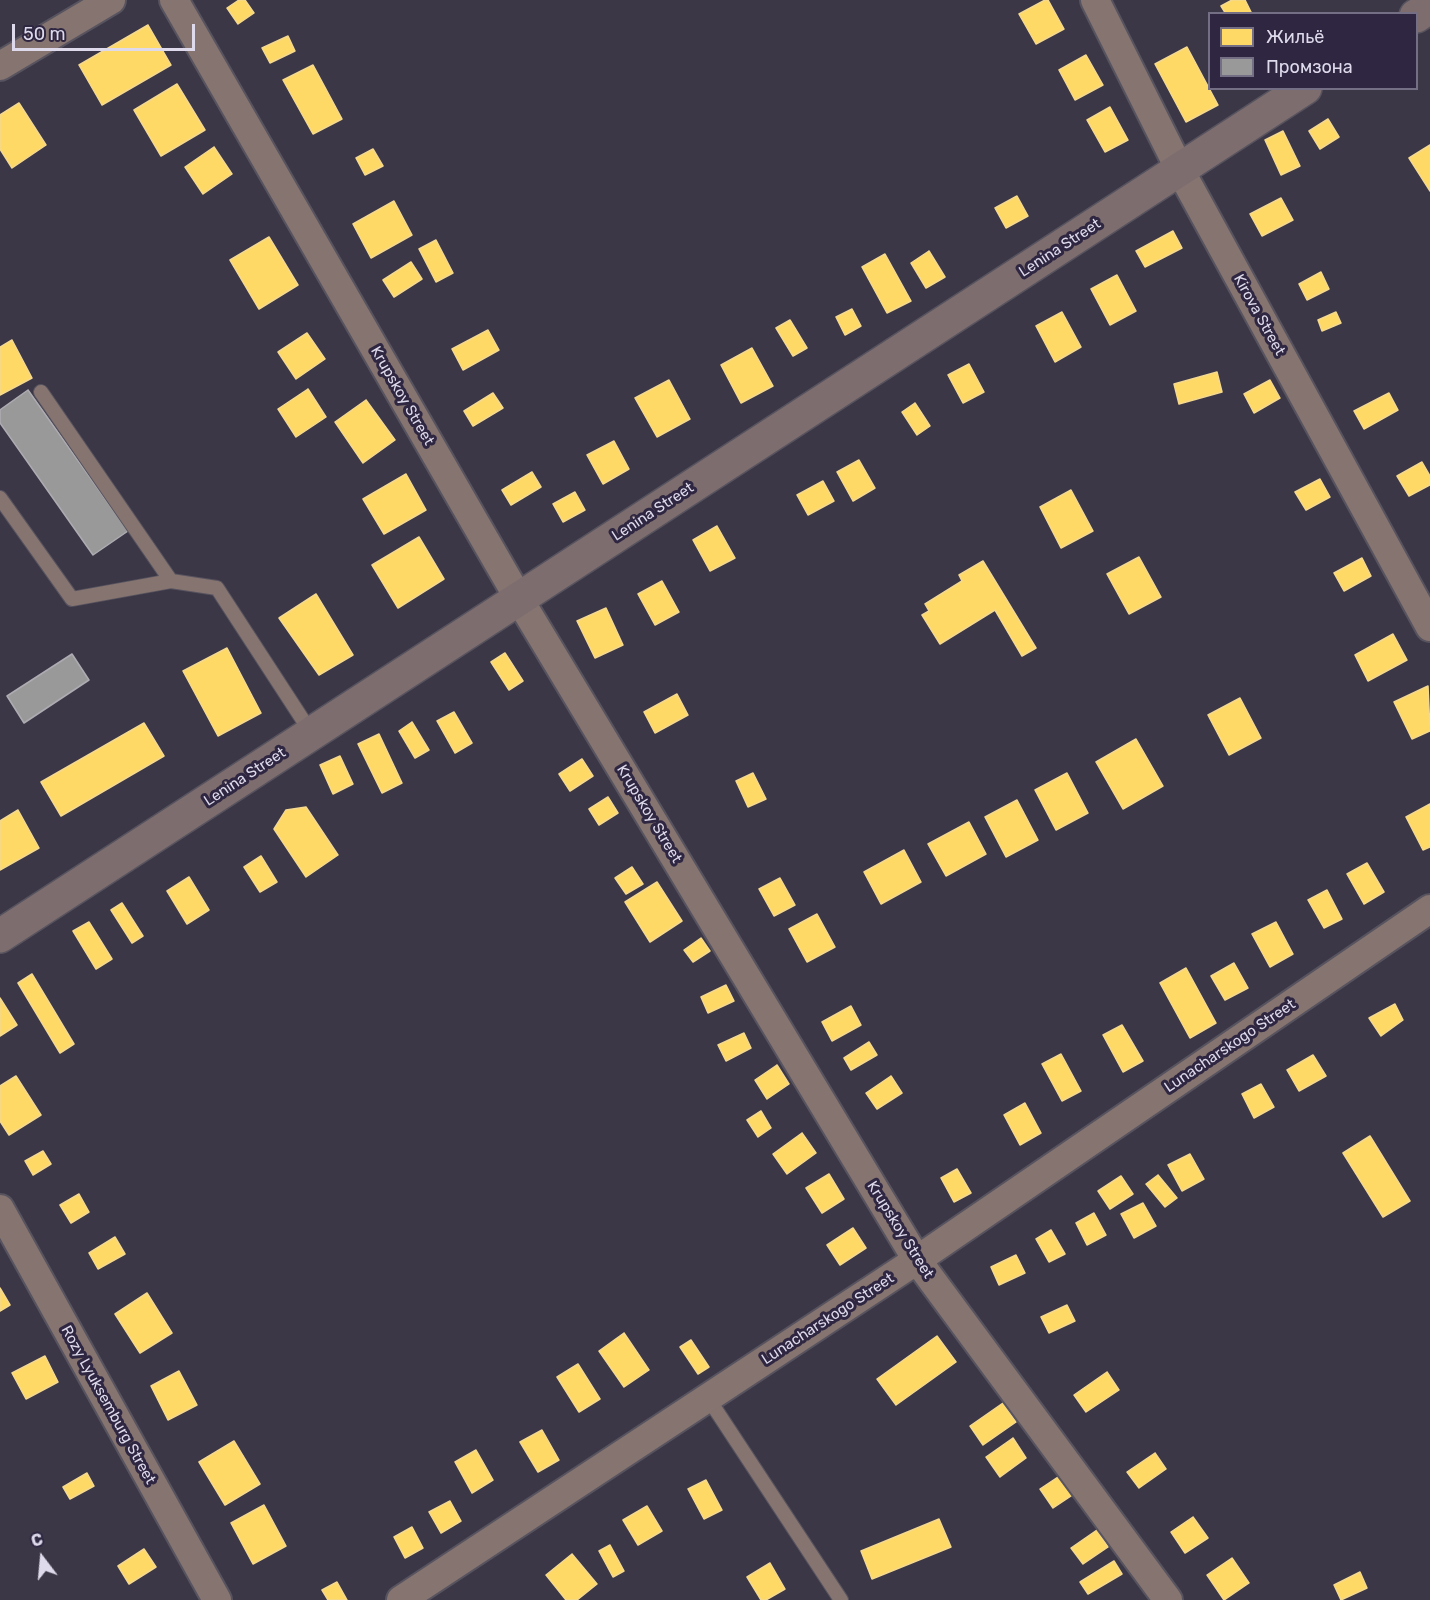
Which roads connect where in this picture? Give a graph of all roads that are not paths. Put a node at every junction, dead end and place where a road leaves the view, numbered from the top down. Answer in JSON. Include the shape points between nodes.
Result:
{"nodes":[{"id":1,"x":111,"y":0,"type":"edge"},
{"id":2,"x":174,"y":0,"type":"edge"},
{"id":3,"x":1095,"y":0,"type":"edge"},
{"id":4,"x":0,"y":66,"type":"edge"},
{"id":5,"x":1302,"y":90,"type":"edge"},
{"id":6,"x":1180,"y":170,"type":"junction"},
{"id":7,"x":41,"y":392,"type":"dead end"},
{"id":8,"x":0,"y":498,"type":"edge"},
{"id":9,"x":171,"y":581,"type":"junction"},
{"id":10,"x":519,"y":599,"type":"junction"},
{"id":11,"x":1430,"y":627,"type":"edge"},
{"id":12,"x":312,"y":734,"type":"junction"},
{"id":13,"x":1430,"y":909,"type":"edge"},
{"id":14,"x":0,"y":936,"type":"edge"},
{"id":15,"x":0,"y":1209,"type":"edge"},
{"id":16,"x":917,"y":1260,"type":"junction"},
{"id":17,"x":708,"y":1398,"type":"junction"},
{"id":18,"x":217,"y":1600,"type":"edge"},
{"id":19,"x":401,"y":1600,"type":"edge"},
{"id":20,"x":841,"y":1600,"type":"edge"},
{"id":21,"x":1168,"y":1600,"type":"edge"}],
"edges":[{"from":1,"to":4,"type":"street"},
{"from":2,"to":10,"type":"street","name":"Krupskoy Street"},
{"from":3,"to":6,"type":"street","name":"Kirova Street"},
{"from":5,"to":6,"type":"street","name":"Lenina Street"},
{"from":6,"to":10,"type":"street","name":"Lenina Street"},
{"from":6,"to":11,"type":"street","name":"Kirova Street"},
{"from":7,"to":9,"type":"lane"},
{"from":8,"to":9,"type":"lane","via":[[72,598]]},
{"from":9,"to":12,"type":"lane","via":[[217,588]]},
{"from":10,"to":12,"type":"street","name":"Lenina Street"},
{"from":10,"to":16,"type":"street","name":"Krupskoy Street"},
{"from":12,"to":14,"type":"street","name":"Lenina Street"},
{"from":13,"to":16,"type":"street","name":"Lunacharskogo Street"},
{"from":15,"to":18,"type":"street","name":"Rozy Lyuksemburg Street"},
{"from":16,"to":17,"type":"street","name":"Lunacharskogo Street"},
{"from":16,"to":21,"type":"street","name":"Krupskoy Street"},
{"from":17,"to":19,"type":"street","name":"Lunacharskogo Street"},
{"from":17,"to":20,"type":"lane"}]}
